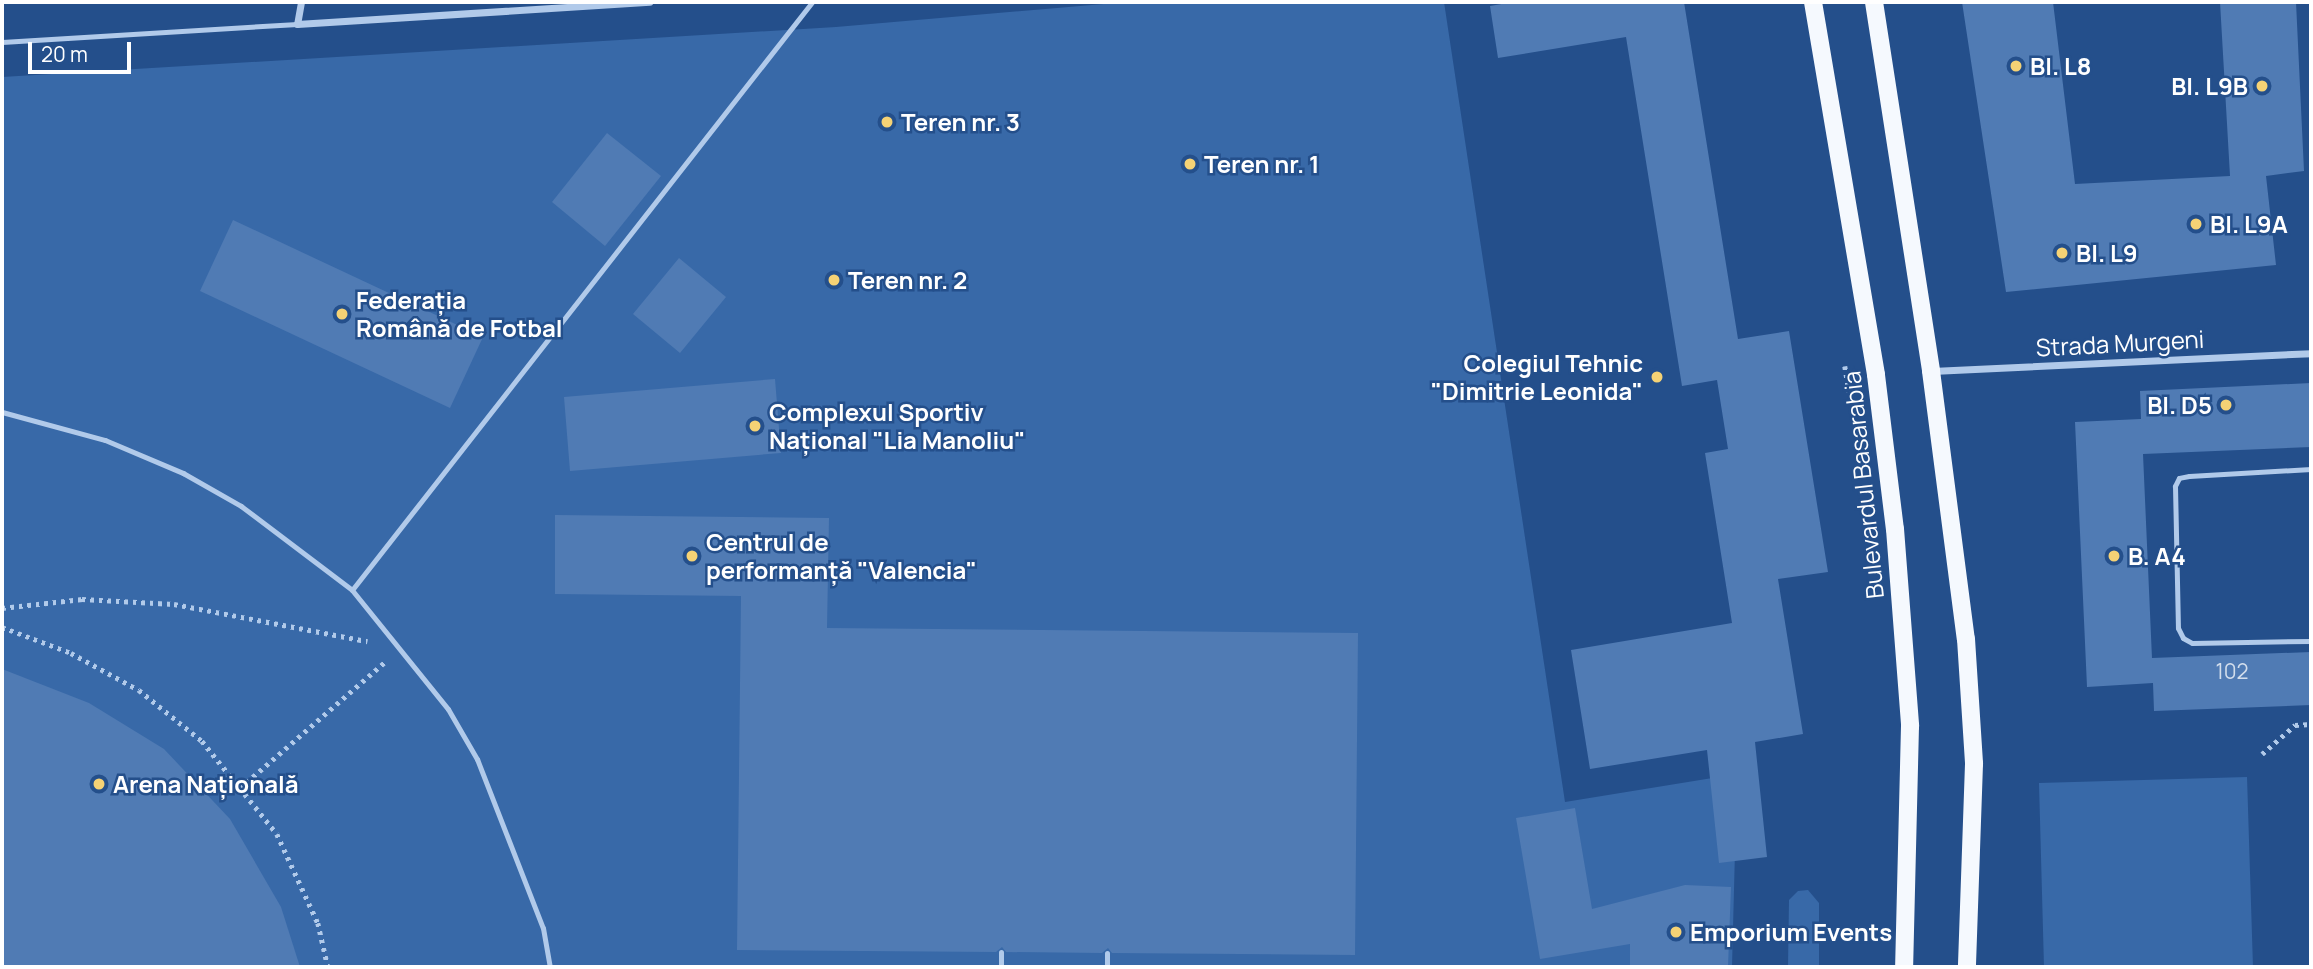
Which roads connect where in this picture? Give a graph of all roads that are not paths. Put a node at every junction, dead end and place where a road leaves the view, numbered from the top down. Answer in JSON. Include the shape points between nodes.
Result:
{"nodes":[{"id":1,"x":301,"y":2,"type":"edge"},
{"id":2,"x":649,"y":2,"type":"edge"},
{"id":3,"x":812,"y":2,"type":"edge"},
{"id":4,"x":1813,"y":2,"type":"edge"},
{"id":5,"x":1874,"y":2,"type":"edge"},
{"id":6,"x":298,"y":24,"type":"junction"},
{"id":7,"x":2,"y":42,"type":"edge"},
{"id":8,"x":2311,"y":353,"type":"edge"},
{"id":9,"x":1931,"y":371,"type":"junction"},
{"id":10,"x":2,"y":412,"type":"edge"},
{"id":11,"x":2311,"y":469,"type":"edge"},
{"id":12,"x":352,"y":590,"type":"junction"},
{"id":13,"x":2311,"y":641,"type":"edge"},
{"id":14,"x":1001,"y":952,"type":"dead end"},
{"id":15,"x":1107,"y":953,"type":"dead end"},
{"id":16,"x":550,"y":967,"type":"edge"},
{"id":17,"x":1001,"y":967,"type":"edge"},
{"id":18,"x":1107,"y":967,"type":"edge"},
{"id":19,"x":1904,"y":967,"type":"edge"},
{"id":20,"x":1967,"y":967,"type":"edge"}],
"edges":[{"from":1,"to":6,"type":"street"},
{"from":2,"to":6,"type":"street"},
{"from":3,"to":12,"type":"lane"},
{"from":4,"to":19,"type":"main road","name":"Bulevardul Basarabia","via":[[1876,375],[1896,542],[1910,726]]},
{"from":5,"to":9,"type":"main road"},
{"from":6,"to":7,"type":"lane"},
{"from":8,"to":9,"type":"street","name":"Strada Murgeni"},
{"from":9,"to":20,"type":"main road","via":[[1972,708],[1974,827]]},
{"from":10,"to":12,"type":"lane","via":[[105,440],[183,472],[241,506]]},
{"from":11,"to":13,"type":"lane","via":[[2189,476],[2179,478],[2175,486],[2178,628],[2183,638],[2192,643]]},
{"from":12,"to":16,"type":"lane","via":[[448,709],[477,759],[543,928]]},
{"from":14,"to":17,"type":"lane"},
{"from":15,"to":18,"type":"lane"}]}
